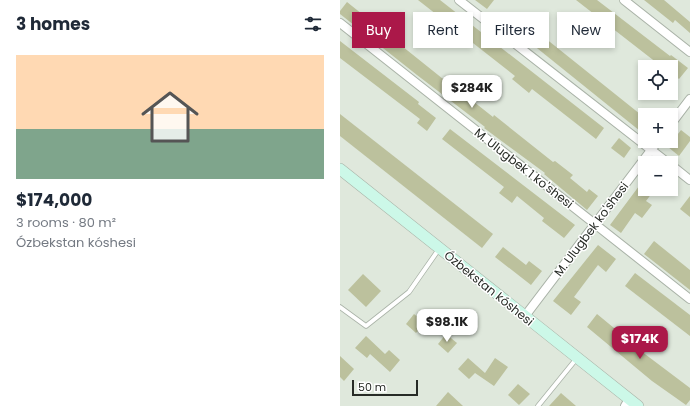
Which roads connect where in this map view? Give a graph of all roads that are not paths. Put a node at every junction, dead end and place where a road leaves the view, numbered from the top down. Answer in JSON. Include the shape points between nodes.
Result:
{"nodes":[{"id":1,"x":459,"y":0,"type":"edge"},
{"id":2,"x":624,"y":0,"type":"edge"},
{"id":3,"x":340,"y":23,"type":"edge"},
{"id":4,"x":690,"y":52,"type":"edge"},
{"id":5,"x":690,"y":100,"type":"edge"},
{"id":6,"x":678,"y":115,"type":"edge"},
{"id":7,"x":652,"y":150,"type":"junction"},
{"id":8,"x":659,"y":156,"type":"edge"},
{"id":9,"x":340,"y":169,"type":"edge"},
{"id":10,"x":678,"y":171,"type":"edge"},
{"id":11,"x":690,"y":180,"type":"edge"},
{"id":12,"x":595,"y":224,"type":"junction"},
{"id":13,"x":440,"y":248,"type":"junction"},
{"id":14,"x":690,"y":299,"type":"edge"},
{"id":15,"x":340,"y":307,"type":"edge"},
{"id":16,"x":525,"y":316,"type":"junction"},
{"id":17,"x":578,"y":358,"type":"junction"},
{"id":18,"x":627,"y":402,"type":"edge"},
{"id":19,"x":538,"y":406,"type":"edge"},
{"id":20,"x":638,"y":406,"type":"edge"}],
"edges":[{"from":1,"to":7,"type":"street"},
{"from":2,"to":4,"type":"street"},
{"from":3,"to":12,"type":"street","name":"M. Ulugbek 1 ko'shesi"},
{"from":5,"to":6,"type":"street"},
{"from":7,"to":8,"type":"street"},
{"from":7,"to":12,"type":"street","name":"M. Ulugbek ko'shesi"},
{"from":9,"to":13,"type":"street","name":"Ózbekstan kóshesi"},
{"from":10,"to":11,"type":"street"},
{"from":12,"to":14,"type":"street","name":"M. Ulugbek 1 ko'shesi"},
{"from":12,"to":16,"type":"street","name":"M. Ulugbek ko'shesi"},
{"from":13,"to":15,"type":"lane","via":[[409,292],[366,326]]},
{"from":13,"to":16,"type":"street","name":"Ózbekstan kóshesi"},
{"from":16,"to":17,"type":"street","name":"Ózbekstan kóshesi"},
{"from":17,"to":18,"type":"street","name":"Ózbekstan kóshesi"},
{"from":17,"to":19,"type":"lane"},
{"from":18,"to":20,"type":"street","name":"Ózbekstan kóshesi"}]}
